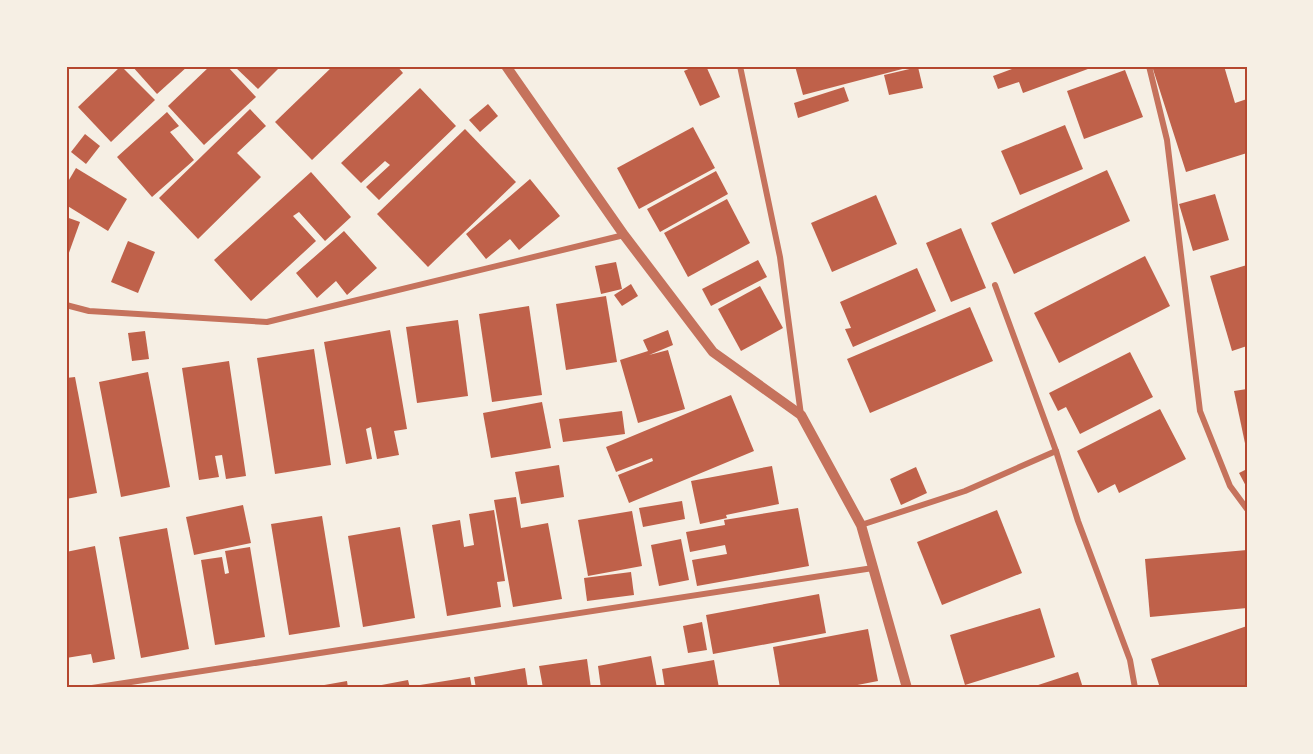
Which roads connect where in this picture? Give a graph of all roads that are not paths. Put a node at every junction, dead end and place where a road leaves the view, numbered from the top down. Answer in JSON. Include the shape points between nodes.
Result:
{"nodes":[{"id":1,"x":506,"y":66,"type":"edge"},
{"id":2,"x":740,"y":66,"type":"edge"},
{"id":3,"x":1149,"y":66,"type":"edge"},
{"id":4,"x":624,"y":235,"type":"junction"},
{"id":5,"x":995,"y":285,"type":"dead end"},
{"id":6,"x":66,"y":305,"type":"edge"},
{"id":7,"x":801,"y":415,"type":"junction"},
{"id":8,"x":1056,"y":451,"type":"junction"},
{"id":9,"x":1247,"y":509,"type":"edge"},
{"id":10,"x":861,"y":525,"type":"junction"},
{"id":11,"x":874,"y":567,"type":"junction"},
{"id":12,"x":92,"y":688,"type":"edge"},
{"id":13,"x":907,"y":688,"type":"edge"},
{"id":14,"x":1135,"y":688,"type":"edge"}],
"edges":[{"from":1,"to":4,"type":"street"},
{"from":2,"to":7,"type":"street","via":[[780,257]]},
{"from":3,"to":9,"type":"street","via":[[1167,140],[1200,411],[1230,486]]},
{"from":4,"to":6,"type":"street","via":[[267,322],[89,311]]},
{"from":4,"to":7,"type":"street","via":[[712,352]]},
{"from":5,"to":8,"type":"street"},
{"from":7,"to":10,"type":"street"},
{"from":8,"to":10,"type":"street","via":[[965,490]]},
{"from":8,"to":14,"type":"street","via":[[1130,660]]},
{"from":10,"to":11,"type":"street"},
{"from":11,"to":12,"type":"street"},
{"from":11,"to":13,"type":"street"}]}
